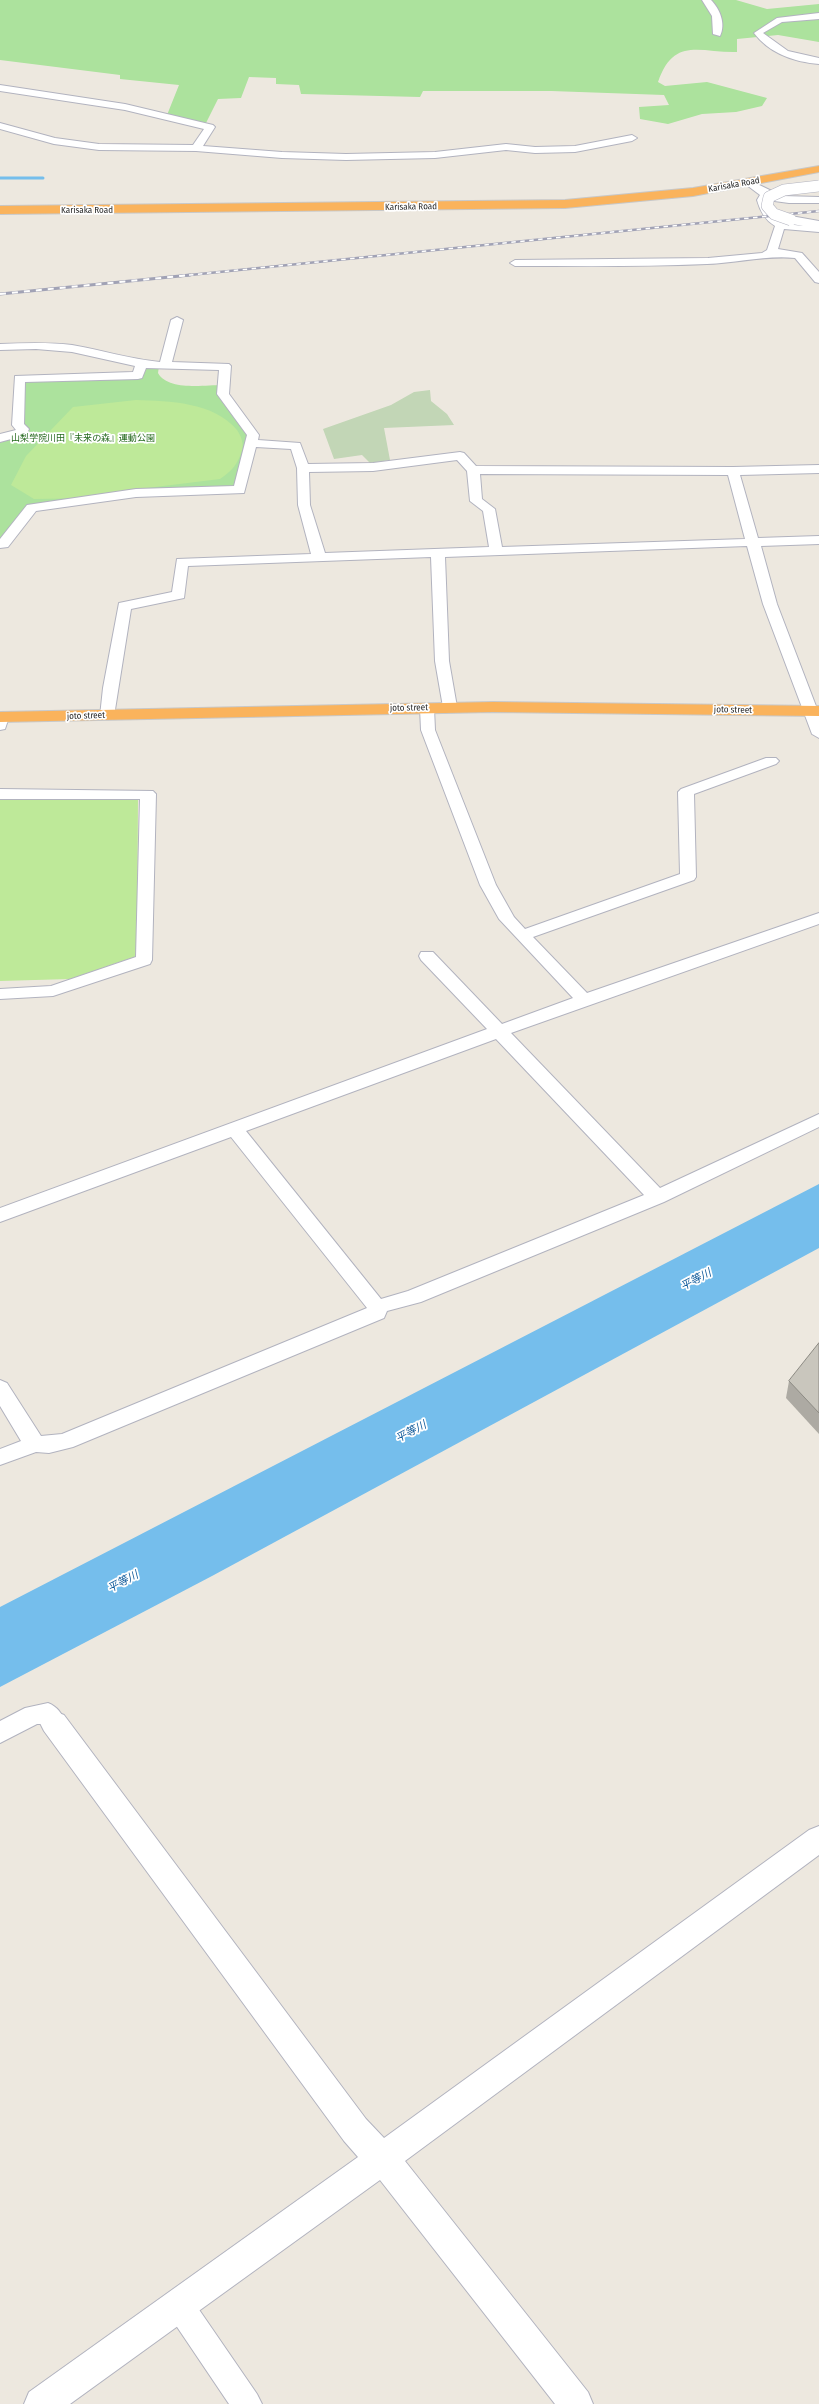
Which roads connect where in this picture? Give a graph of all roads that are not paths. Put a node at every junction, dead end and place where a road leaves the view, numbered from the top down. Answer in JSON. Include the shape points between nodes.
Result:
{"nodes":[{"id":1,"x":706,"y":0,"type":"edge"},
{"id":2,"x":819,"y":16,"type":"edge"},
{"id":3,"x":717,"y":34,"type":"dead end"},
{"id":4,"x":819,"y":61,"type":"edge"},
{"id":5,"x":0,"y":88,"type":"edge"},
{"id":6,"x":0,"y":126,"type":"edge"},
{"id":7,"x":632,"y":138,"type":"dead end"},
{"id":8,"x":196,"y":148,"type":"junction"},
{"id":9,"x":819,"y":169,"type":"edge"},
{"id":10,"x":749,"y":183,"type":"junction"},
{"id":11,"x":819,"y":186,"type":"edge"},
{"id":12,"x":765,"y":195,"type":"junction"},
{"id":13,"x":819,"y":200,"type":"edge"},
{"id":14,"x":0,"y":210,"type":"edge"},
{"id":15,"x":819,"y":225,"type":"edge"},
{"id":16,"x":780,"y":226,"type":"junction"},
{"id":17,"x":819,"y":229,"type":"edge"},
{"id":18,"x":772,"y":252,"type":"junction"},
{"id":19,"x":515,"y":263,"type":"dead end"},
{"id":20,"x":819,"y":280,"type":"edge"},
{"id":21,"x":177,"y":320,"type":"dead end"},
{"id":22,"x":0,"y":347,"type":"edge"},
{"id":23,"x":142,"y":364,"type":"junction"},
{"id":24,"x":165,"y":366,"type":"junction"},
{"id":25,"x":0,"y":438,"type":"edge"},
{"id":26,"x":251,"y":442,"type":"junction"},
{"id":27,"x":303,"y":468,"type":"junction"},
{"id":28,"x":819,"y":469,"type":"edge"},
{"id":29,"x":473,"y":470,"type":"junction"},
{"id":30,"x":733,"y":472,"type":"junction"},
{"id":31,"x":819,"y":540,"type":"edge"},
{"id":32,"x":753,"y":542,"type":"junction"},
{"id":33,"x":0,"y":544,"type":"edge"},
{"id":34,"x":496,"y":550,"type":"junction"},
{"id":35,"x":438,"y":553,"type":"junction"},
{"id":36,"x":320,"y":557,"type":"junction"},
{"id":37,"x":427,"y":708,"type":"junction"},
{"id":38,"x":450,"y":708,"type":"junction"},
{"id":39,"x":814,"y":711,"type":"edge"},
{"id":40,"x":107,"y":716,"type":"junction"},
{"id":41,"x":1,"y":720,"type":"edge"},
{"id":42,"x":819,"y":734,"type":"edge"},
{"id":43,"x":771,"y":761,"type":"dead end"},
{"id":44,"x":0,"y":794,"type":"edge"},
{"id":45,"x":819,"y":918,"type":"edge"},
{"id":46,"x":523,"y":935,"type":"junction"},
{"id":47,"x":427,"y":956,"type":"dead end"},
{"id":48,"x":0,"y":994,"type":"edge"},
{"id":49,"x":584,"y":1000,"type":"junction"},
{"id":50,"x":500,"y":1031,"type":"junction"},
{"id":51,"x":819,"y":1120,"type":"edge"},
{"id":52,"x":235,"y":1129,"type":"junction"},
{"id":53,"x":657,"y":1196,"type":"junction"},
{"id":54,"x":0,"y":1215,"type":"edge"},
{"id":55,"x":377,"y":1307,"type":"junction"},
{"id":56,"x":0,"y":1388,"type":"edge"},
{"id":57,"x":35,"y":1444,"type":"junction"},
{"id":58,"x":0,"y":1457,"type":"edge"},
{"id":59,"x":54,"y":1723,"type":"joint"},
{"id":60,"x":0,"y":1733,"type":"edge"},
{"id":61,"x":819,"y":1839,"type":"edge"},
{"id":62,"x":381,"y":2157,"type":"junction"},
{"id":63,"x":179,"y":2305,"type":"junction"},
{"id":64,"x":41,"y":2404,"type":"edge"},
{"id":65,"x":247,"y":2404,"type":"edge"},
{"id":66,"x":576,"y":2404,"type":"edge"}],
"edges":[{"from":1,"to":3,"type":"street","via":[[712,4],[720,23]]},
{"from":2,"to":4,"type":"street","via":[[780,20],[758,33],[769,46],[788,54]]},
{"from":5,"to":8,"type":"street","via":[[126,107],[210,127]]},
{"from":6,"to":8,"type":"street","via":[[78,145]]},
{"from":7,"to":8,"type":"street","via":[[575,149],[486,147],[435,155],[396,157],[282,155]]},
{"from":9,"to":10,"type":"highway","name":"Karisaka Road"},
{"from":10,"to":12,"type":"street"},
{"from":10,"to":14,"type":"highway","name":"Karisaka Road","via":[[643,198],[538,205]]},
{"from":11,"to":15,"type":"street","bridge":true,"via":[[794,188],[776,193],[767,200],[767,206],[774,214],[784,218]]},
{"from":12,"to":13,"type":"street","via":[[784,201]]},
{"from":12,"to":16,"type":"street","via":[[762,200],[768,217]]},
{"from":16,"to":17,"type":"street"},
{"from":16,"to":18,"type":"street"},
{"from":18,"to":19,"type":"street","via":[[765,256],[708,261]]},
{"from":18,"to":20,"type":"street","via":[[798,255]]},
{"from":21,"to":24,"type":"street"},
{"from":22,"to":23,"type":"street","via":[[72,349]]},
{"from":23,"to":24,"type":"street"},
{"from":23,"to":25,"type":"street","via":[[138,375],[18,379],[18,425],[23,429],[22,432]]},
{"from":24,"to":26,"type":"street","via":[[225,366],[223,394],[253,435]]},
{"from":26,"to":27,"type":"street","via":[[296,446]]},
{"from":26,"to":33,"type":"street","via":[[239,490],[136,493],[32,508],[3,544]]},
{"from":27,"to":29,"type":"street","via":[[374,467],[460,456]]},
{"from":27,"to":36,"type":"street","via":[[304,505]]},
{"from":28,"to":30,"type":"street"},
{"from":29,"to":30,"type":"street"},
{"from":29,"to":34,"type":"street","via":[[476,501],[489,509]]},
{"from":30,"to":32,"type":"street"},
{"from":31,"to":32,"type":"street"},
{"from":32,"to":34,"type":"street"},
{"from":32,"to":39,"type":"street","via":[[770,604]]},
{"from":34,"to":35,"type":"street"},
{"from":35,"to":36,"type":"street"},
{"from":35,"to":38,"type":"street","via":[[442,661]]},
{"from":36,"to":40,"type":"street","via":[[182,562],[179,595],[124,606],[124,626],[108,695]]},
{"from":37,"to":38,"type":"highway","name":"joto street"},
{"from":37,"to":40,"type":"highway","name":"joto street"},
{"from":37,"to":46,"type":"street","via":[[428,730],[488,885],[507,919]]},
{"from":38,"to":39,"type":"highway","name":"joto street"},
{"from":39,"to":42,"type":"street"},
{"from":40,"to":41,"type":"highway","name":"joto street"},
{"from":43,"to":46,"type":"street","via":[[686,792],[688,877]]},
{"from":44,"to":48,"type":"street","via":[[148,794],[144,960],[53,991]]},
{"from":45,"to":49,"type":"street"},
{"from":46,"to":49,"type":"street"},
{"from":47,"to":50,"type":"street"},
{"from":49,"to":50,"type":"street"},
{"from":50,"to":52,"type":"street"},
{"from":50,"to":53,"type":"street"},
{"from":51,"to":53,"type":"street"},
{"from":52,"to":54,"type":"street"},
{"from":52,"to":55,"type":"street"},
{"from":53,"to":55,"type":"street","via":[[414,1297]]},
{"from":55,"to":57,"type":"street","via":[[378,1313],[73,1438],[49,1445]]},
{"from":56,"to":57,"type":"street","via":[[28,1437]]},
{"from":57,"to":58,"type":"street"},
{"from":59,"to":60,"type":"street","via":[[48,1713],[33,1715]]},
{"from":59,"to":62,"type":"street","via":[[356,2130]]},
{"from":61,"to":62,"type":"street"},
{"from":62,"to":63,"type":"street"},
{"from":62,"to":66,"type":"street"},
{"from":63,"to":64,"type":"street"},
{"from":63,"to":65,"type":"street"}]}
